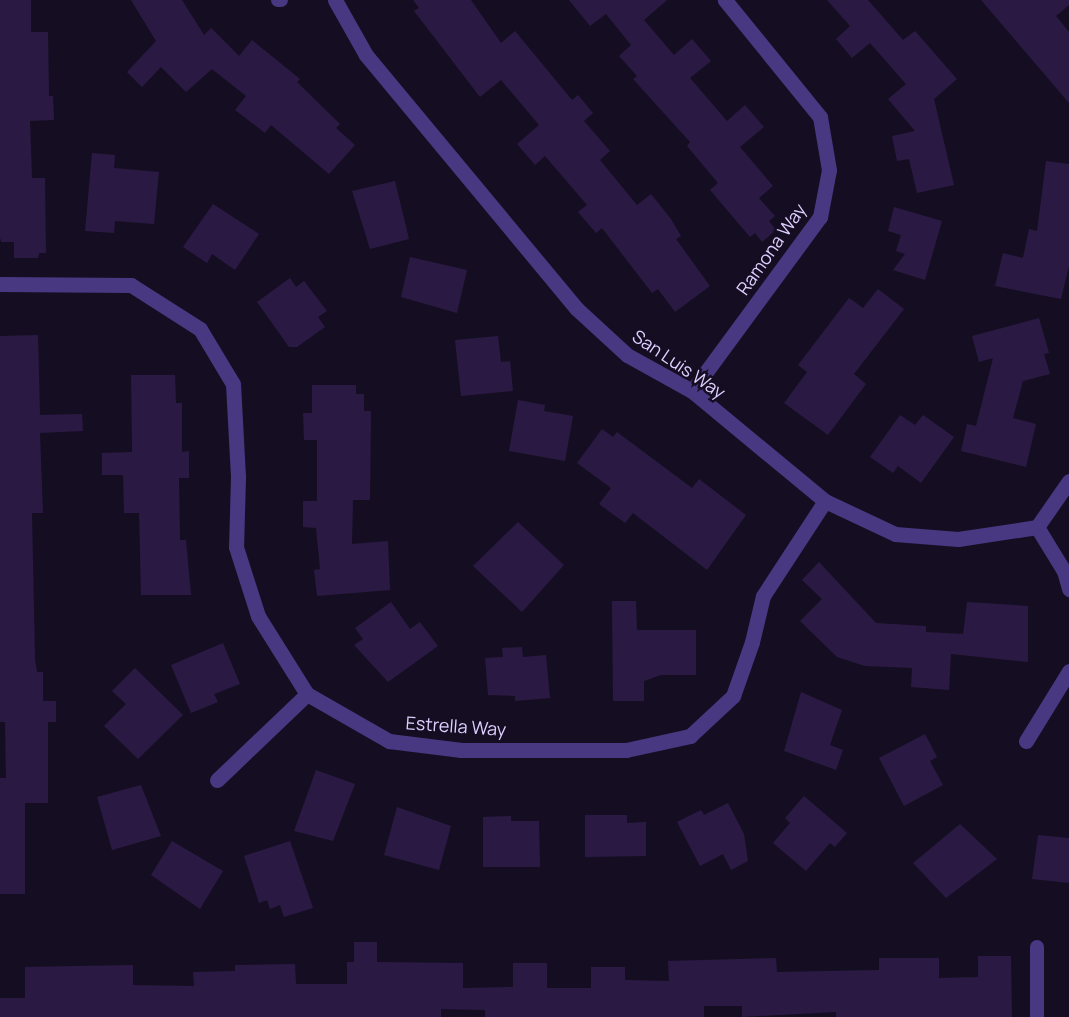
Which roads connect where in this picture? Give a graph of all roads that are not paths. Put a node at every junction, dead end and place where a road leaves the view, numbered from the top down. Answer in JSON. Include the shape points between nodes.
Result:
{"nodes":[{"id":1,"x":335,"y":0,"type":"edge"},
{"id":2,"x":725,"y":0,"type":"edge"},
{"id":3,"x":0,"y":284,"type":"edge"},
{"id":4,"x":692,"y":391,"type":"junction"},
{"id":5,"x":1069,"y":481,"type":"edge"},
{"id":6,"x":825,"y":501,"type":"junction"},
{"id":7,"x":1037,"y":527,"type":"junction"},
{"id":8,"x":1069,"y":589,"type":"edge"},
{"id":9,"x":1069,"y":671,"type":"edge"},
{"id":10,"x":307,"y":694,"type":"junction"},
{"id":11,"x":1026,"y":741,"type":"dead end"},
{"id":12,"x":217,"y":780,"type":"dead end"},
{"id":13,"x":1037,"y":947,"type":"dead end"},
{"id":14,"x":1037,"y":1017,"type":"edge"}],
"edges":[{"from":1,"to":4,"type":"street","name":"San Luis Way","via":[[366,55],[577,309],[627,355]]},
{"from":2,"to":4,"type":"street","name":"Ramona Way","via":[[820,117],[829,170],[820,217]]},
{"from":3,"to":10,"type":"street","name":"Estrella Way","via":[[131,285],[200,328],[233,384],[238,477],[236,547],[258,616]]},
{"from":4,"to":6,"type":"street","name":"San Luis Way"},
{"from":5,"to":7,"type":"street"},
{"from":6,"to":7,"type":"street","name":"San Luis Way","via":[[895,534],[958,539]]},
{"from":6,"to":10,"type":"street","name":"Estrella Way","via":[[763,596],[733,696],[690,736],[626,750],[461,750],[389,741]]},
{"from":7,"to":8,"type":"street","via":[[1064,571]]},
{"from":9,"to":11,"type":"street"},
{"from":10,"to":12,"type":"street"},
{"from":13,"to":14,"type":"lane"}]}
